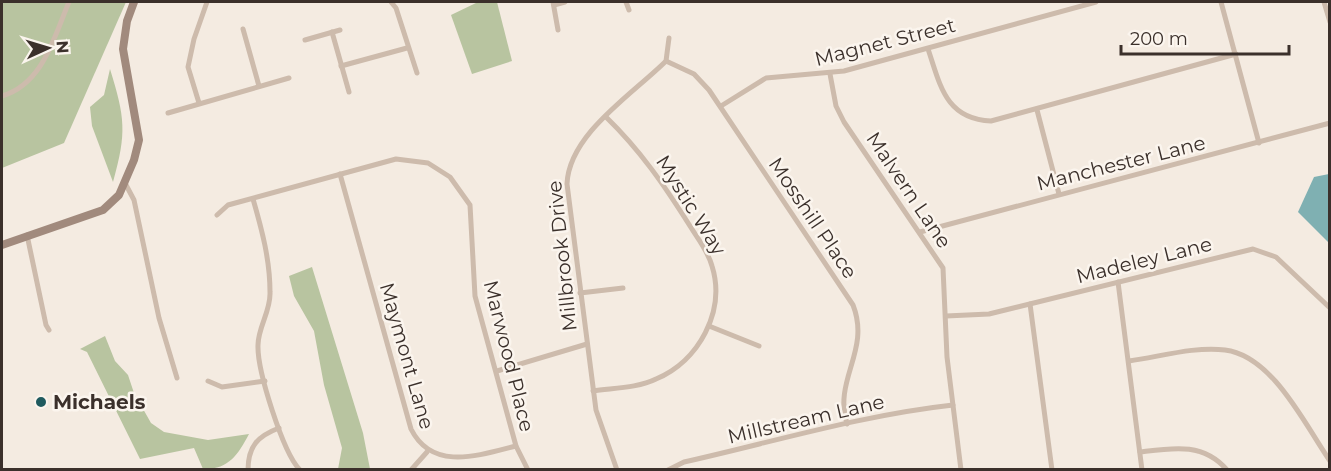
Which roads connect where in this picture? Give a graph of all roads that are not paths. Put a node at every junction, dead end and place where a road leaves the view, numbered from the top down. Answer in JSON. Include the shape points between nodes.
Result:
{"nodes":[{"id":1,"x":69,"y":2,"type":"edge"},
{"id":2,"x":134,"y":2,"type":"edge"},
{"id":3,"x":207,"y":2,"type":"edge"},
{"id":4,"x":391,"y":2,"type":"edge"},
{"id":5,"x":565,"y":2,"type":"edge"},
{"id":6,"x":626,"y":2,"type":"edge"},
{"id":7,"x":1096,"y":2,"type":"edge"},
{"id":8,"x":1221,"y":2,"type":"edge"},
{"id":9,"x":553,"y":3,"type":"edge"},
{"id":10,"x":1326,"y":5,"type":"edge"},
{"id":11,"x":628,"y":10,"type":"dead end"},
{"id":12,"x":1329,"y":21,"type":"edge"},
{"id":13,"x":243,"y":29,"type":"dead end"},
{"id":14,"x":340,"y":30,"type":"dead end"},
{"id":15,"x":558,"y":30,"type":"dead end"},
{"id":16,"x":332,"y":32,"type":"junction"},
{"id":17,"x":669,"y":38,"type":"dead end"},
{"id":18,"x":305,"y":40,"type":"dead end"},
{"id":19,"x":407,"y":48,"type":"junction"},
{"id":20,"x":928,"y":49,"type":"junction"},
{"id":21,"x":1236,"y":54,"type":"junction"},
{"id":22,"x":666,"y":61,"type":"junction"},
{"id":23,"x":341,"y":66,"type":"junction"},
{"id":24,"x":417,"y":73,"type":"dead end"},
{"id":25,"x":830,"y":74,"type":"junction"},
{"id":26,"x":290,"y":78,"type":"dead end"},
{"id":27,"x":259,"y":86,"type":"junction"},
{"id":28,"x":349,"y":92,"type":"dead end"},
{"id":29,"x":2,"y":96,"type":"edge"},
{"id":30,"x":200,"y":103,"type":"junction"},
{"id":31,"x":721,"y":106,"type":"junction"},
{"id":32,"x":1037,"y":110,"type":"junction"},
{"id":33,"x":168,"y":113,"type":"dead end"},
{"id":34,"x":606,"y":117,"type":"junction"},
{"id":35,"x":1329,"y":123,"type":"edge"},
{"id":36,"x":1259,"y":144,"type":"junction"},
{"id":37,"x":340,"y":174,"type":"junction"},
{"id":38,"x":125,"y":183,"type":"junction"},
{"id":39,"x":1059,"y":194,"type":"junction"},
{"id":40,"x":253,"y":199,"type":"junction"},
{"id":41,"x":217,"y":215,"type":"dead end"},
{"id":42,"x":920,"y":232,"type":"junction"},
{"id":43,"x":27,"y":235,"type":"junction"},
{"id":44,"x":2,"y":244,"type":"edge"},
{"id":45,"x":1118,"y":282,"type":"junction"},
{"id":46,"x":623,"y":288,"type":"dead end"},
{"id":47,"x":580,"y":293,"type":"junction"},
{"id":48,"x":1030,"y":304,"type":"junction"},
{"id":49,"x":1329,"y":308,"type":"edge"},
{"id":50,"x":946,"y":316,"type":"junction"},
{"id":51,"x":709,"y":326,"type":"junction"},
{"id":52,"x":49,"y":330,"type":"dead end"},
{"id":53,"x":587,"y":344,"type":"junction"},
{"id":54,"x":759,"y":346,"type":"dead end"},
{"id":55,"x":1129,"y":361,"type":"junction"},
{"id":56,"x":496,"y":371,"type":"junction"},
{"id":57,"x":177,"y":378,"type":"dead end"},
{"id":58,"x":208,"y":381,"type":"dead end"},
{"id":59,"x":265,"y":381,"type":"junction"},
{"id":60,"x":593,"y":391,"type":"junction"},
{"id":61,"x":953,"y":405,"type":"junction"},
{"id":62,"x":847,"y":424,"type":"junction"},
{"id":63,"x":279,"y":428,"type":"junction"},
{"id":64,"x":516,"y":446,"type":"junction"},
{"id":65,"x":427,"y":452,"type":"junction"},
{"id":66,"x":1140,"y":452,"type":"junction"},
{"id":67,"x":1329,"y":461,"type":"edge"},
{"id":68,"x":248,"y":470,"type":"edge"},
{"id":69,"x":300,"y":470,"type":"edge"},
{"id":70,"x":411,"y":470,"type":"edge"},
{"id":71,"x":528,"y":470,"type":"edge"},
{"id":72,"x":617,"y":470,"type":"edge"},
{"id":73,"x":668,"y":470,"type":"edge"},
{"id":74,"x":961,"y":470,"type":"edge"},
{"id":75,"x":1052,"y":470,"type":"edge"},
{"id":76,"x":1142,"y":470,"type":"edge"},
{"id":77,"x":1227,"y":470,"type":"edge"}],
"edges":[{"from":1,"to":29,"type":"street","via":[[44,61],[28,82]]},
{"from":2,"to":38,"type":"main road","via":[[123,49],[139,140]]},
{"from":3,"to":30,"type":"street","via":[[188,67]]},
{"from":4,"to":19,"type":"street"},
{"from":5,"to":9,"type":"street"},
{"from":6,"to":11,"type":"street"},
{"from":7,"to":20,"type":"street","name":"Magnet Street"},
{"from":8,"to":21,"type":"street"},
{"from":9,"to":15,"type":"street"},
{"from":10,"to":12,"type":"street"},
{"from":13,"to":27,"type":"street"},
{"from":14,"to":16,"type":"street"},
{"from":16,"to":18,"type":"street"},
{"from":16,"to":23,"type":"street"},
{"from":17,"to":22,"type":"street"},
{"from":19,"to":23,"type":"street"},
{"from":19,"to":24,"type":"street"},
{"from":20,"to":25,"type":"street","name":"Magnet Street"},
{"from":20,"to":32,"type":"street","via":[[939,85],[961,112],[991,121]]},
{"from":21,"to":32,"type":"street"},
{"from":21,"to":36,"type":"street"},
{"from":22,"to":31,"type":"street","name":"Mosshill Place","via":[[694,74]]},
{"from":22,"to":34,"type":"street","name":"Millbrook Drive"},
{"from":23,"to":28,"type":"street"},
{"from":25,"to":31,"type":"street","name":"Magnet Street","via":[[766,78]]},
{"from":25,"to":42,"type":"street","name":"Malvern Lane","via":[[836,106],[844,122]]},
{"from":26,"to":27,"type":"street"},
{"from":27,"to":30,"type":"street"},
{"from":30,"to":33,"type":"street"},
{"from":31,"to":62,"type":"street","name":"Mosshill Place","via":[[857,315],[860,341],[843,394]]},
{"from":32,"to":39,"type":"street"},
{"from":34,"to":47,"type":"street","name":"Millbrook Drive","via":[[579,146],[567,171]]},
{"from":34,"to":51,"type":"street","name":"Mystic Way","via":[[637,147],[709,258],[715,289]]},
{"from":35,"to":36,"type":"street","name":"Manchester Lane"},
{"from":36,"to":39,"type":"street","name":"Manchester Lane"},
{"from":37,"to":40,"type":"street","name":"Marwood Place"},
{"from":37,"to":56,"type":"street","name":"Marwood Place","via":[[378,163],[414,160],[435,166],[457,184],[471,212],[474,291]]},
{"from":37,"to":65,"type":"street","name":"Maymont Lane","via":[[411,429]]},
{"from":38,"to":43,"type":"main road","via":[[103,210]]},
{"from":38,"to":57,"type":"street","via":[[134,200],[159,318]]},
{"from":39,"to":42,"type":"street","name":"Manchester Lane"},
{"from":40,"to":41,"type":"street","name":"Marwood Place","via":[[228,205]]},
{"from":40,"to":59,"type":"street","via":[[267,248],[270,288],[258,345]]},
{"from":42,"to":50,"type":"street","name":"Malvern Lane","via":[[943,268]]},
{"from":43,"to":44,"type":"main road"},
{"from":43,"to":52,"type":"street"},
{"from":45,"to":48,"type":"street","name":"Madeley Lane"},
{"from":45,"to":49,"type":"street","name":"Madeley Lane","via":[[1237,252],[1260,250],[1276,257]]},
{"from":45,"to":55,"type":"street"},
{"from":46,"to":47,"type":"street"},
{"from":47,"to":53,"type":"street","name":"Millbrook Drive"},
{"from":48,"to":50,"type":"street","name":"Madeley Lane","via":[[989,314]]},
{"from":48,"to":75,"type":"street"},
{"from":50,"to":61,"type":"street","name":"Malvern Lane"},
{"from":51,"to":54,"type":"street"},
{"from":51,"to":60,"type":"street","name":"Mystic Way","via":[[698,346],[667,374],[650,382]]},
{"from":53,"to":56,"type":"street"},
{"from":53,"to":60,"type":"street","name":"Millbrook Drive"},
{"from":55,"to":66,"type":"street"},
{"from":55,"to":67,"type":"street","via":[[1213,350],[1250,358],[1275,380]]},
{"from":56,"to":64,"type":"street","name":"Marwood Place"},
{"from":58,"to":59,"type":"street","via":[[222,387]]},
{"from":59,"to":63,"type":"street"},
{"from":60,"to":72,"type":"street","name":"Millbrook Drive","via":[[602,432]]},
{"from":61,"to":62,"type":"street","name":"Millstream Lane"},
{"from":61,"to":74,"type":"street","name":"Malvern Lane"},
{"from":62,"to":73,"type":"street","name":"Millstream Lane","via":[[684,462]]},
{"from":63,"to":68,"type":"street","via":[[256,440]]},
{"from":63,"to":69,"type":"street","via":[[286,450]]},
{"from":64,"to":65,"type":"street","name":"Maymont Lane","via":[[453,461]]},
{"from":64,"to":71,"type":"street","name":"Marwood Place"},
{"from":65,"to":70,"type":"street"},
{"from":66,"to":76,"type":"street"},
{"from":66,"to":77,"type":"street","via":[[1190,448],[1212,456]]}]}
